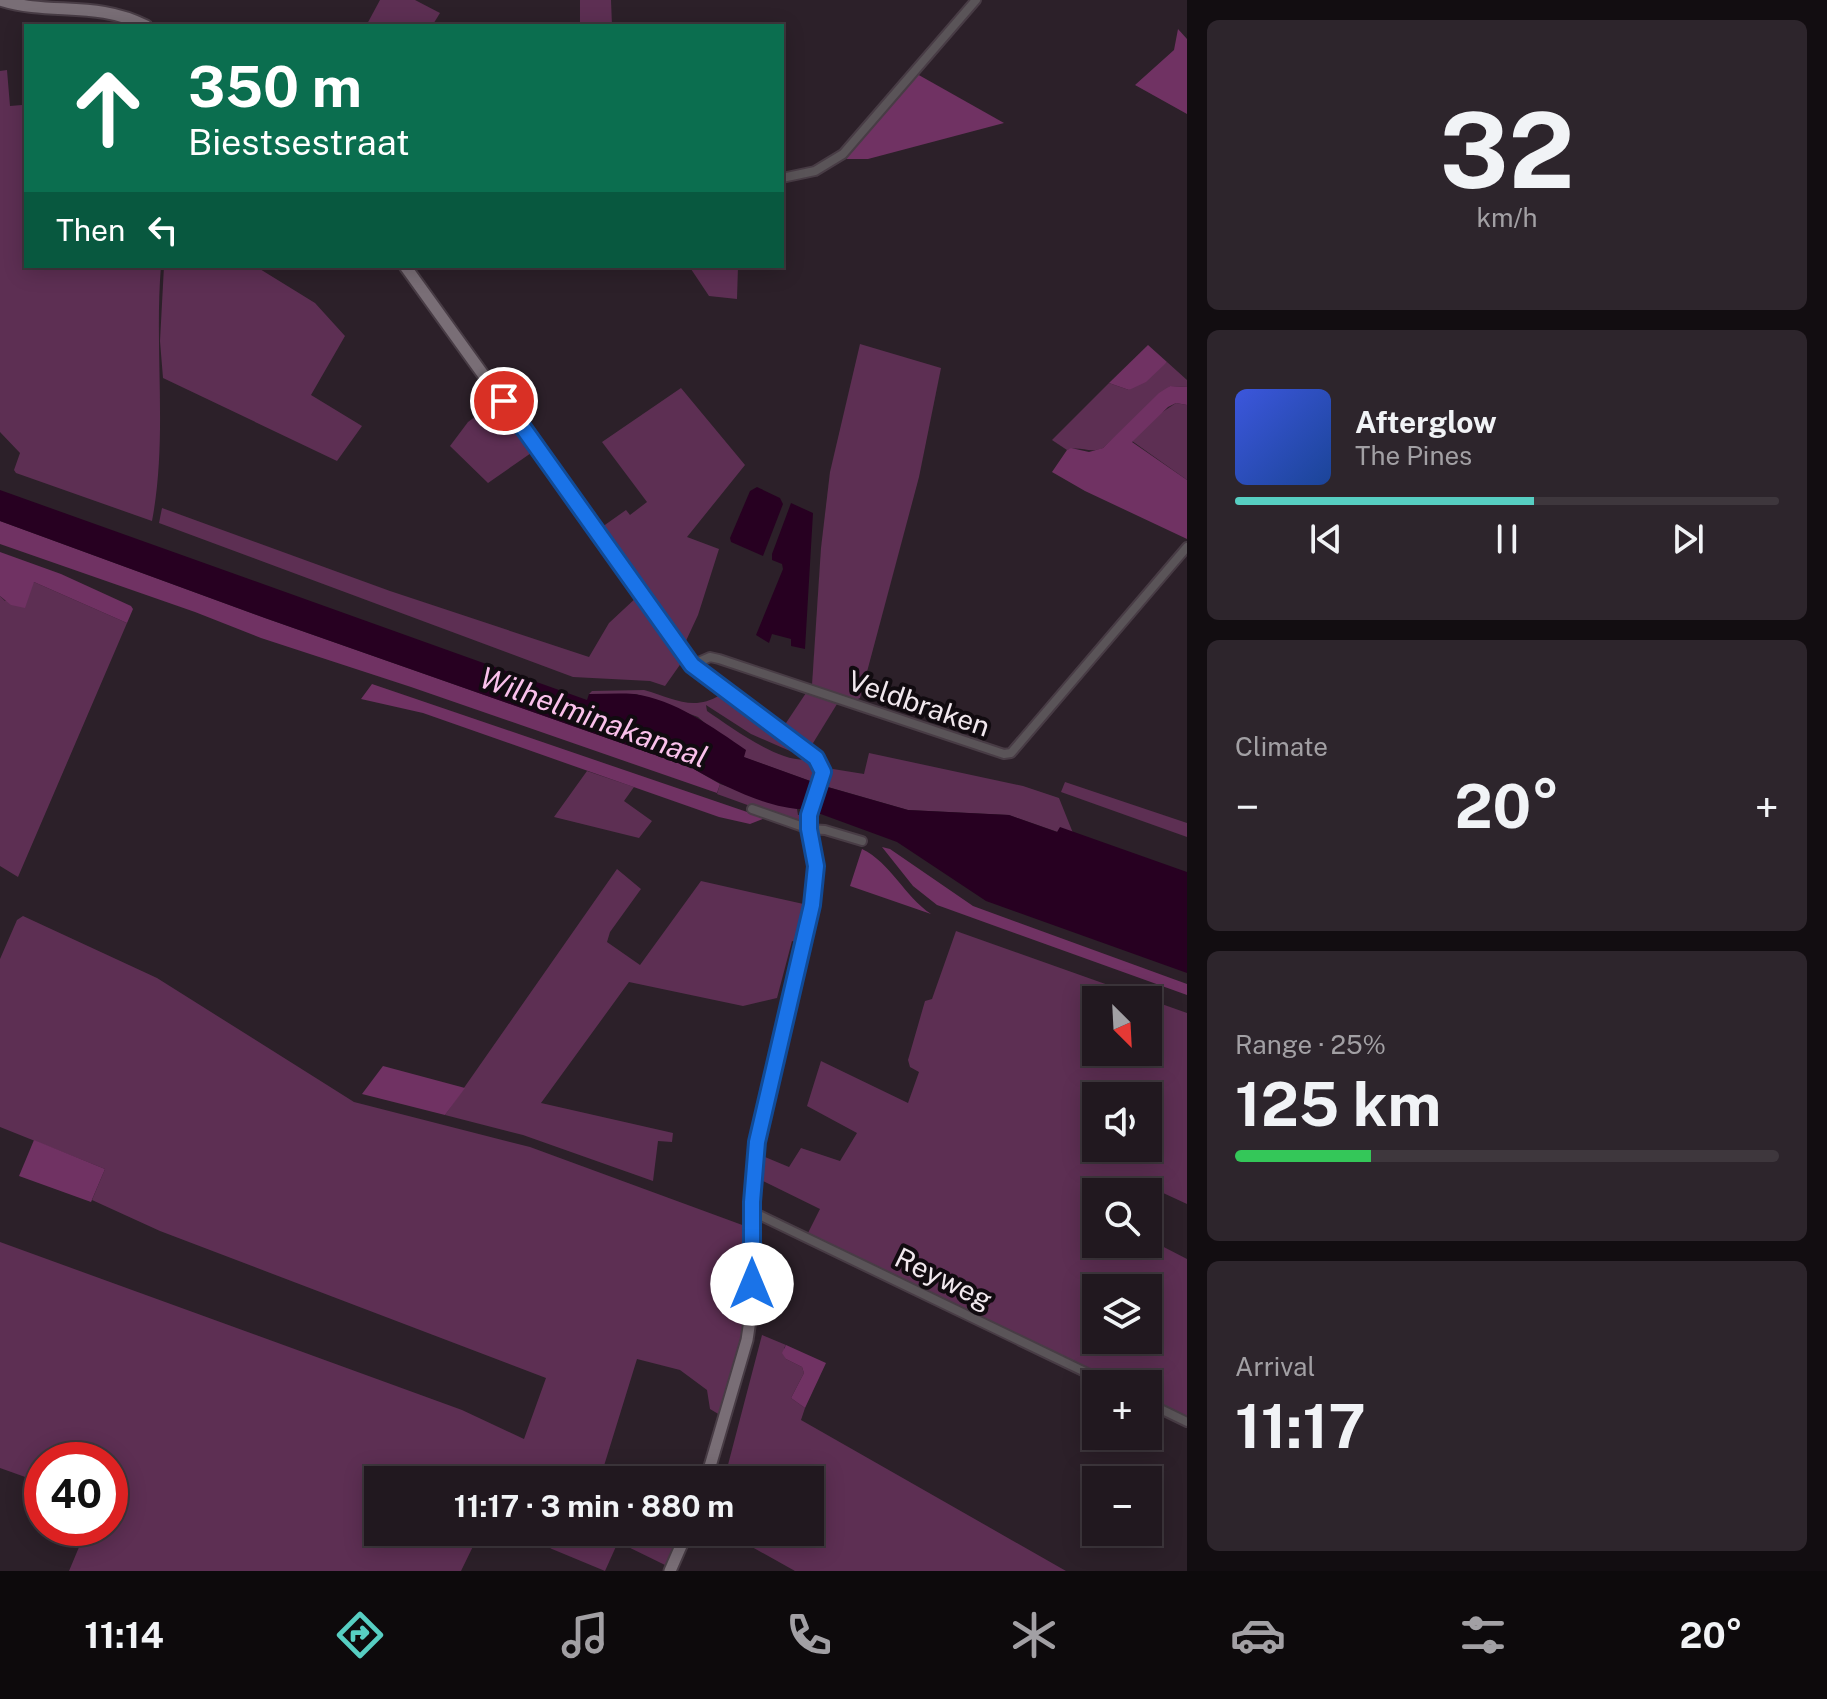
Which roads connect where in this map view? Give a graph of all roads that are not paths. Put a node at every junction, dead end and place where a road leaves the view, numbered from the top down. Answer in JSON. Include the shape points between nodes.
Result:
{"nodes":[{"id":1,"x":0,"y":0,"type":"edge"},
{"id":2,"x":976,"y":0,"type":"edge"},
{"id":3,"x":141,"y":24,"type":"edge"},
{"id":4,"x":784,"y":178,"type":"edge"},
{"id":5,"x":406,"y":268,"type":"edge"},
{"id":6,"x":1187,"y":547,"type":"edge"},
{"id":7,"x":692,"y":665,"type":"junction"},
{"id":8,"x":752,"y":809,"type":"dead end"},
{"id":9,"x":809,"y":829,"type":"junction"},
{"id":10,"x":862,"y":841,"type":"dead end"},
{"id":11,"x":757,"y":1214,"type":"dead end"},
{"id":12,"x":1082,"y":1371,"type":"edge"},
{"id":13,"x":1162,"y":1410,"type":"edge"},
{"id":14,"x":1187,"y":1422,"type":"edge"},
{"id":15,"x":710,"y":1466,"type":"edge"},
{"id":16,"x":681,"y":1546,"type":"edge"},
{"id":17,"x":670,"y":1571,"type":"edge"}],
"edges":[{"from":1,"to":3,"type":"street","via":[[114,12]]},
{"from":2,"to":4,"type":"street","via":[[843,154],[815,171]]},
{"from":5,"to":7,"type":"street"},
{"from":6,"to":7,"type":"street","name":"Veldbraken","via":[[1011,753],[719,659]]},
{"from":7,"to":9,"type":"street","via":[[816,758],[822,779]]},
{"from":8,"to":9,"type":"street"},
{"from":9,"to":10,"type":"street"},
{"from":9,"to":15,"type":"street","via":[[815,888],[757,1142],[747,1340]]},
{"from":11,"to":12,"type":"street","name":"Reyweg"},
{"from":13,"to":14,"type":"street"},
{"from":16,"to":17,"type":"street"}]}
